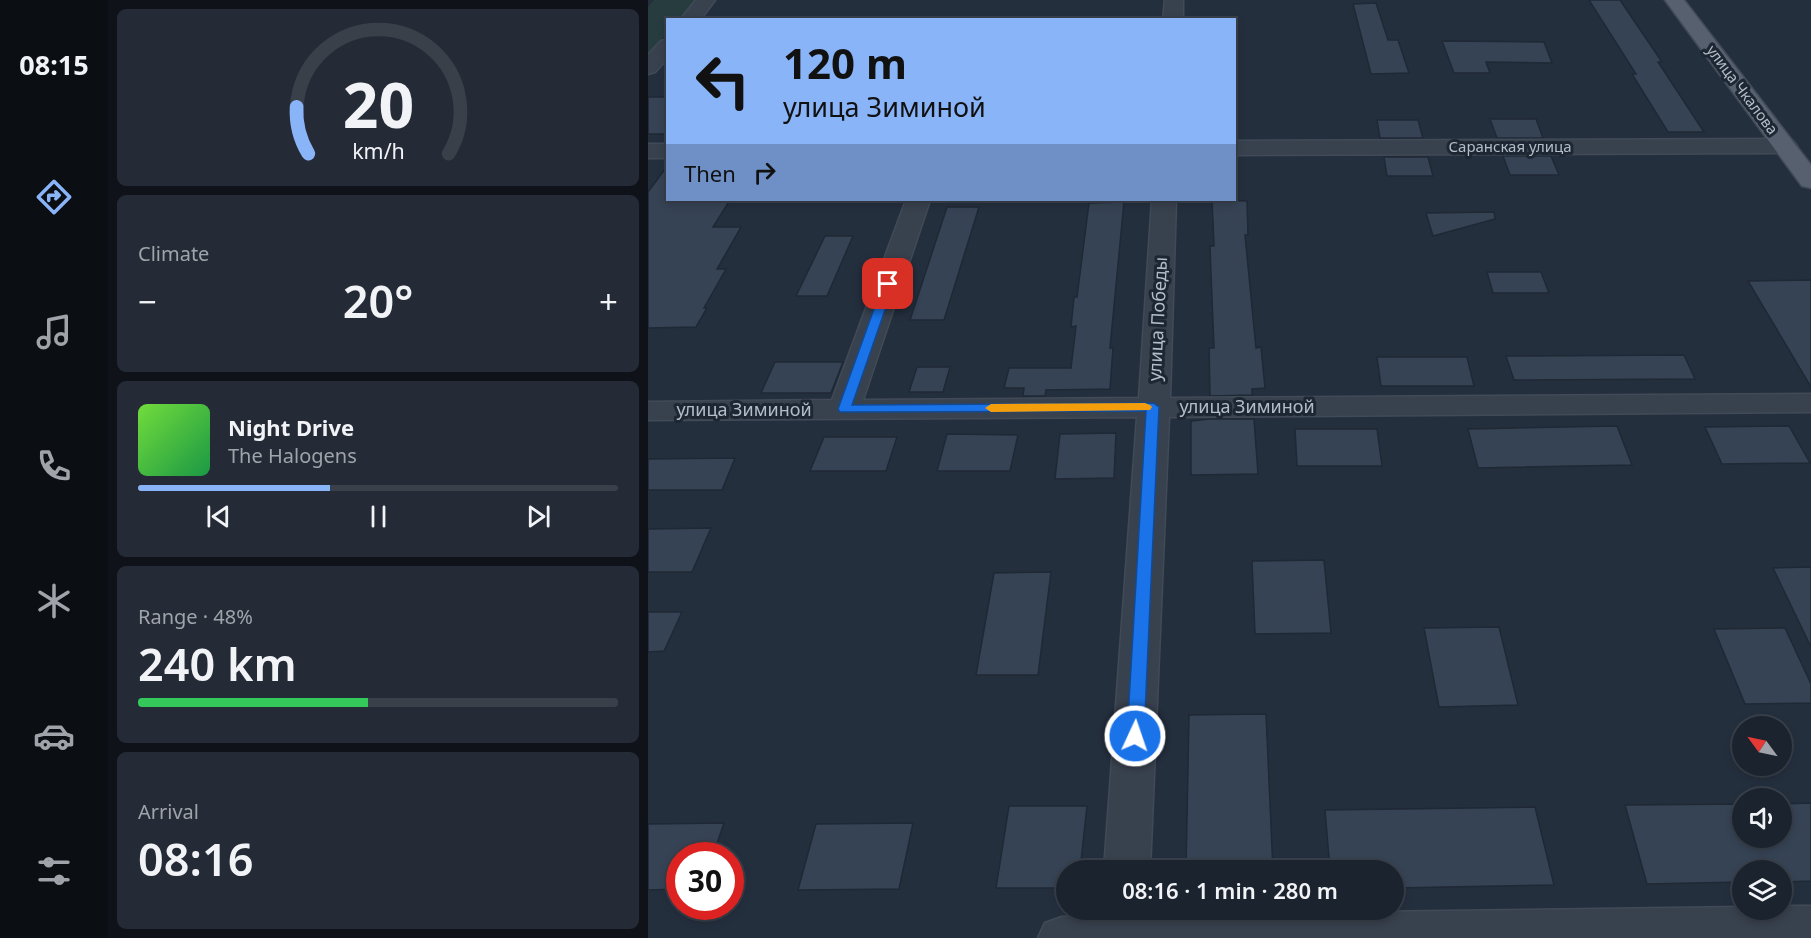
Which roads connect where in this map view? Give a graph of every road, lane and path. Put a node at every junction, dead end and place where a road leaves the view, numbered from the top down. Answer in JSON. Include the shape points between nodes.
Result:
{"nodes":[{"id":1,"x":706,"y":0,"type":"edge"},
{"id":2,"x":1174,"y":0,"type":"edge"},
{"id":3,"x":1674,"y":0,"type":"edge"},
{"id":4,"x":691,"y":18,"type":"edge"},
{"id":5,"x":1173,"y":18,"type":"edge"},
{"id":6,"x":666,"y":47,"type":"edge"},
{"id":7,"x":648,"y":68,"type":"edge"},
{"id":8,"x":1785,"y":146,"type":"junction"},
{"id":9,"x":1236,"y":148,"type":"edge"},
{"id":10,"x":648,"y":151,"type":"edge"},
{"id":11,"x":666,"y":151,"type":"edge"},
{"id":12,"x":1811,"y":181,"type":"edge"},
{"id":13,"x":918,"y":201,"type":"edge"},
{"id":14,"x":1164,"y":201,"type":"edge"},
{"id":15,"x":1811,"y":403,"type":"edge"},
{"id":16,"x":1153,"y":407,"type":"junction"},
{"id":17,"x":844,"y":409,"type":"junction"},
{"id":18,"x":648,"y":411,"type":"edge"},
{"id":19,"x":1128,"y":860,"type":"edge"},
{"id":20,"x":1123,"y":920,"type":"edge"},
{"id":21,"x":1811,"y":927,"type":"edge"},
{"id":22,"x":1062,"y":938,"type":"edge"},
{"id":23,"x":1122,"y":938,"type":"edge"}],
"edges":[{"from":1,"to":4,"type":"street"},
{"from":2,"to":5,"type":"street"},
{"from":3,"to":8,"type":"main road","name":"улица Чкалова"},
{"from":6,"to":7,"type":"street"},
{"from":8,"to":9,"type":"street","name":"Саранская улица"},
{"from":8,"to":12,"type":"main road","name":"улица Чкалова"},
{"from":10,"to":11,"type":"street"},
{"from":13,"to":17,"type":"street"},
{"from":14,"to":16,"type":"street","name":"улица Победы"},
{"from":15,"to":16,"type":"street","name":"улица Зиминой"},
{"from":16,"to":17,"type":"street","name":"улица Зиминой"},
{"from":16,"to":19,"type":"street","name":"улица Победы"},
{"from":17,"to":18,"type":"street","name":"улица Зиминой"},
{"from":20,"to":23,"type":"street"},
{"from":21,"to":23,"type":"street"},
{"from":22,"to":23,"type":"street"}]}
